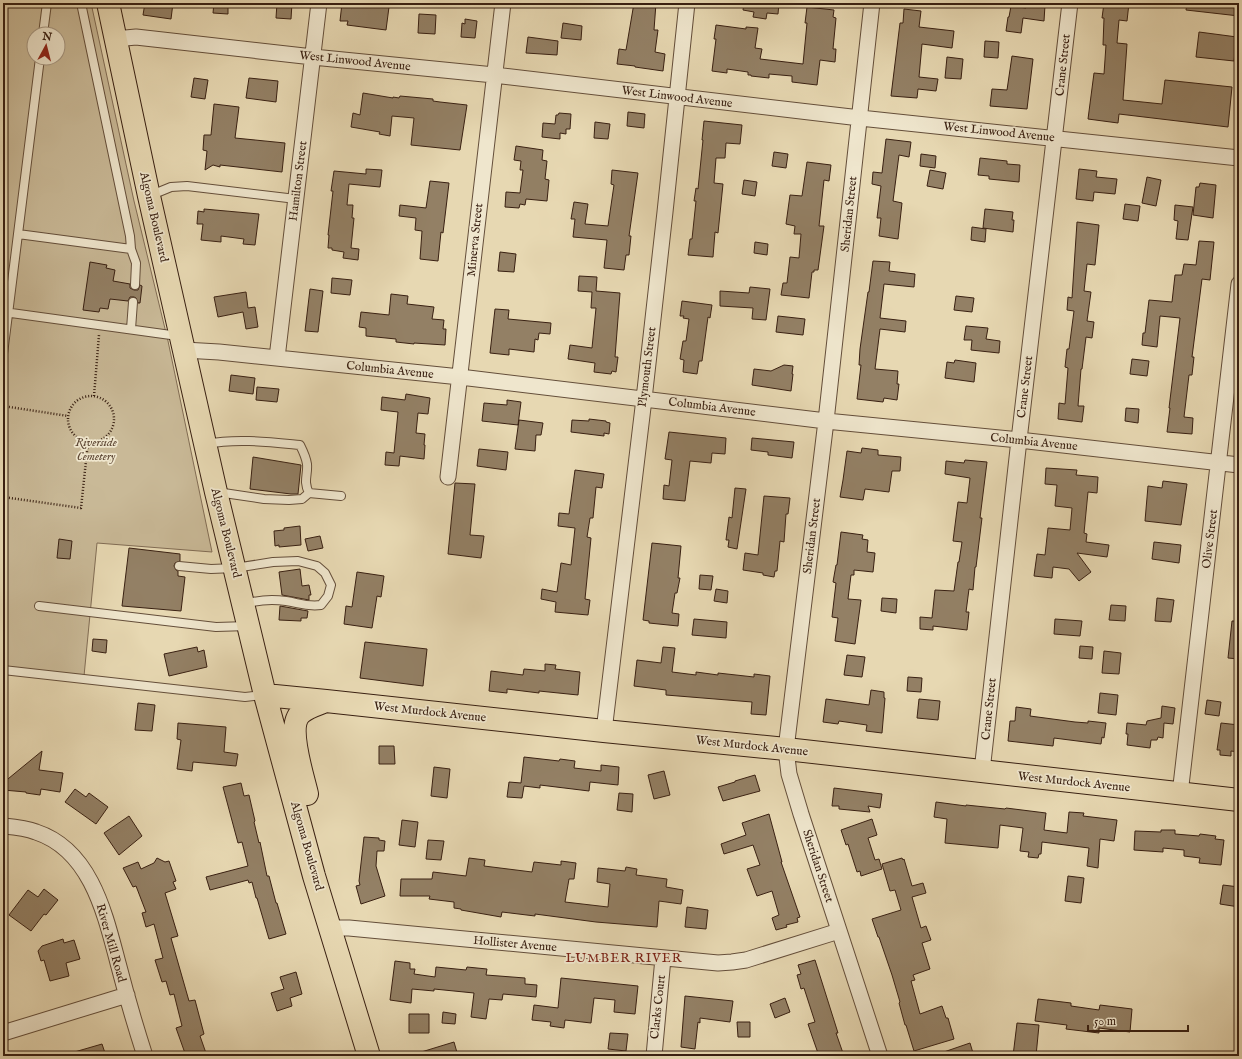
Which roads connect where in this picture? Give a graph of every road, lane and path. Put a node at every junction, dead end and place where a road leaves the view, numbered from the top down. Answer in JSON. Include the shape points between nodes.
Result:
{"nodes":[{"id":1,"x":47,"y":3,"type":"edge"},
{"id":2,"x":81,"y":3,"type":"edge"},
{"id":3,"x":108,"y":3,"type":"edge"},
{"id":4,"x":319,"y":3,"type":"edge"},
{"id":5,"x":503,"y":3,"type":"edge"},
{"id":6,"x":687,"y":3,"type":"edge"},
{"id":7,"x":872,"y":3,"type":"edge"},
{"id":8,"x":1070,"y":3,"type":"edge"},
{"id":9,"x":44,"y":26,"type":"edge"},
{"id":10,"x":115,"y":39,"type":"junction"},
{"id":11,"x":313,"y":57,"type":"junction"},
{"id":12,"x":39,"y":66,"type":"edge"},
{"id":13,"x":494,"y":75,"type":"junction"},
{"id":14,"x":677,"y":97,"type":"junction"},
{"id":15,"x":860,"y":118,"type":"junction"},
{"id":16,"x":1055,"y":138,"type":"junction"},
{"id":17,"x":1239,"y":158,"type":"edge"},
{"id":18,"x":149,"y":196,"type":"junction"},
{"id":19,"x":296,"y":199,"type":"junction"},
{"id":20,"x":18,"y":234,"type":"junction"},
{"id":21,"x":131,"y":249,"type":"junction"},
{"id":22,"x":1239,"y":284,"type":"edge"},
{"id":23,"x":135,"y":285,"type":"dead end"},
{"id":24,"x":133,"y":302,"type":"dead end"},
{"id":25,"x":5,"y":312,"type":"edge"},
{"id":26,"x":100,"y":325,"type":"junction"},
{"id":27,"x":131,"y":329,"type":"junction"},
{"id":28,"x":182,"y":343,"type":"junction"},
{"id":29,"x":3,"y":354,"type":"edge"},
{"id":30,"x":277,"y":358,"type":"junction"},
{"id":31,"x":460,"y":378,"type":"junction"},
{"id":32,"x":94,"y":396,"type":"junction"},
{"id":33,"x":644,"y":398,"type":"junction"},
{"id":34,"x":3,"y":406,"type":"edge"},
{"id":35,"x":68,"y":416,"type":"junction"},
{"id":36,"x":826,"y":421,"type":"junction"},
{"id":37,"x":1019,"y":440,"type":"junction"},
{"id":38,"x":88,"y":442,"type":"junction"},
{"id":39,"x":206,"y":444,"type":"junction"},
{"id":40,"x":1219,"y":463,"type":"junction"},
{"id":41,"x":1239,"y":466,"type":"edge"},
{"id":42,"x":448,"y":477,"type":"dead end"},
{"id":43,"x":216,"y":492,"type":"junction"},
{"id":44,"x":309,"y":493,"type":"junction"},
{"id":45,"x":341,"y":496,"type":"dead end"},
{"id":46,"x":3,"y":497,"type":"edge"},
{"id":47,"x":179,"y":566,"type":"dead end"},
{"id":48,"x":235,"y":568,"type":"junction"},
{"id":49,"x":244,"y":604,"type":"junction"},
{"id":50,"x":39,"y":606,"type":"dead end"},
{"id":51,"x":249,"y":626,"type":"junction"},
{"id":52,"x":3,"y":670,"type":"edge"},
{"id":53,"x":265,"y":695,"type":"junction"},
{"id":54,"x":326,"y":700,"type":"junction"},
{"id":55,"x":604,"y":731,"type":"junction"},
{"id":56,"x":786,"y":749,"type":"junction"},
{"id":57,"x":982,"y":771,"type":"junction"},
{"id":58,"x":1180,"y":794,"type":"junction"},
{"id":59,"x":1239,"y":800,"type":"edge"},
{"id":60,"x":3,"y":826,"type":"edge"},
{"id":61,"x":314,"y":876,"type":"junction"},
{"id":62,"x":330,"y":928,"type":"junction"},
{"id":63,"x":839,"y":931,"type":"junction"},
{"id":64,"x":663,"y":958,"type":"junction"},
{"id":65,"x":127,"y":995,"type":"junction"},
{"id":66,"x":3,"y":1033,"type":"edge"},
{"id":67,"x":145,"y":1056,"type":"edge"},
{"id":68,"x":369,"y":1056,"type":"edge"},
{"id":69,"x":654,"y":1056,"type":"edge"},
{"id":70,"x":880,"y":1056,"type":"edge"}],
"edges":[{"from":1,"to":9,"type":"lane"},
{"from":2,"to":21,"type":"lane"},
{"from":3,"to":10,"type":"main road","name":"Algoma Boulevard"},
{"from":4,"to":11,"type":"street","name":"Hamilton Street"},
{"from":5,"to":13,"type":"street","name":"Minerva Street"},
{"from":6,"to":14,"type":"street","name":"Plymouth Street"},
{"from":7,"to":15,"type":"street","name":"Sheridan Street"},
{"from":8,"to":16,"type":"street","name":"Crane Street"},
{"from":10,"to":11,"type":"street","name":"West Linwood Avenue","via":[[136,37]]},
{"from":10,"to":18,"type":"main road","name":"Algoma Boulevard"},
{"from":11,"to":13,"type":"street","name":"West Linwood Avenue"},
{"from":11,"to":19,"type":"street","name":"Hamilton Street"},
{"from":12,"to":20,"type":"lane"},
{"from":13,"to":14,"type":"street","name":"West Linwood Avenue"},
{"from":13,"to":31,"type":"street","name":"Minerva Street"},
{"from":14,"to":15,"type":"street","name":"West Linwood Avenue"},
{"from":14,"to":33,"type":"street","name":"Plymouth Street"},
{"from":15,"to":16,"type":"street","name":"West Linwood Avenue"},
{"from":15,"to":36,"type":"street","name":"Sheridan Street"},
{"from":16,"to":17,"type":"street","name":"West Linwood Avenue"},
{"from":16,"to":37,"type":"street","name":"Crane Street"},
{"from":18,"to":19,"type":"lane","via":[[171,187],[187,186]]},
{"from":18,"to":28,"type":"main road","name":"Algoma Boulevard"},
{"from":19,"to":30,"type":"street","name":"Hamilton Street"},
{"from":20,"to":21,"type":"lane"},
{"from":20,"to":25,"type":"lane"},
{"from":21,"to":23,"type":"lane","via":[[136,263]]},
{"from":22,"to":40,"type":"street","name":"Olive Street"},
{"from":24,"to":27,"type":"lane"},
{"from":25,"to":26,"type":"lane"},
{"from":25,"to":29,"type":"lane"},
{"from":26,"to":27,"type":"lane"},
{"from":26,"to":32,"type":"path"},
{"from":27,"to":28,"type":"lane"},
{"from":28,"to":30,"type":"street","name":"Columbia Avenue","via":[[219,352]]},
{"from":28,"to":39,"type":"main road","name":"Algoma Boulevard"},
{"from":30,"to":31,"type":"street","name":"Columbia Avenue"},
{"from":31,"to":33,"type":"street","name":"Columbia Avenue"},
{"from":31,"to":42,"type":"street","name":"Minerva Street"},
{"from":32,"to":35,"type":"path","via":[[74,403]]},
{"from":32,"to":38,"type":"path","via":[[108,403],[114,417],[114,425],[105,438]]},
{"from":33,"to":36,"type":"street","name":"Columbia Avenue"},
{"from":33,"to":55,"type":"street","name":"Plymouth Street"},
{"from":34,"to":35,"type":"path"},
{"from":35,"to":38,"type":"path","via":[[71,431],[82,441]]},
{"from":36,"to":37,"type":"street","name":"Columbia Avenue"},
{"from":36,"to":56,"type":"street","name":"Sheridan Street"},
{"from":37,"to":40,"type":"street","name":"Columbia Avenue"},
{"from":37,"to":57,"type":"street","name":"Crane Street"},
{"from":38,"to":46,"type":"path","via":[[81,508]]},
{"from":39,"to":43,"type":"main road","name":"Algoma Boulevard"},
{"from":39,"to":44,"type":"lane","via":[[220,441],[260,441],[300,445],[307,464],[306,486]]},
{"from":40,"to":41,"type":"street","name":"Columbia Avenue"},
{"from":40,"to":58,"type":"street","name":"Olive Street"},
{"from":43,"to":44,"type":"lane","via":[[289,500],[302,499]]},
{"from":43,"to":48,"type":"main road","name":"Algoma Boulevard"},
{"from":44,"to":45,"type":"lane"},
{"from":47,"to":48,"type":"lane"},
{"from":48,"to":49,"type":"main road","name":"Algoma Boulevard"},
{"from":48,"to":49,"type":"lane","via":[[298,561],[317,566],[325,573],[331,585],[328,596],[321,605],[259,600]]},
{"from":49,"to":51,"type":"main road","name":"Algoma Boulevard"},
{"from":50,"to":51,"type":"lane","via":[[216,627]]},
{"from":51,"to":53,"type":"main road","name":"Algoma Boulevard"},
{"from":52,"to":53,"type":"lane","via":[[245,697]]},
{"from":53,"to":54,"type":"main road","name":"West Murdock Avenue"},
{"from":53,"to":61,"type":"main road","name":"Algoma Boulevard"},
{"from":54,"to":55,"type":"main road","name":"West Murdock Avenue"},
{"from":54,"to":61,"type":"main road","via":[[302,712],[295,727],[296,749],[315,832]]},
{"from":55,"to":56,"type":"main road","name":"West Murdock Avenue"},
{"from":56,"to":57,"type":"main road","name":"West Murdock Avenue"},
{"from":56,"to":63,"type":"street","name":"Sheridan Street","via":[[788,774]]},
{"from":57,"to":58,"type":"main road","name":"West Murdock Avenue"},
{"from":58,"to":59,"type":"main road","name":"West Murdock Avenue"},
{"from":60,"to":65,"type":"street","name":"River Mill Road","via":[[44,836],[63,848],[81,866],[105,916]]},
{"from":61,"to":62,"type":"main road","name":"Algoma Boulevard"},
{"from":62,"to":64,"type":"street","name":"Hollister Avenue"},
{"from":62,"to":68,"type":"main road","name":"Algoma Boulevard"},
{"from":63,"to":64,"type":"street","name":"Hollister Avenue","via":[[746,960],[718,963]]},
{"from":63,"to":70,"type":"street","name":"Sheridan Street"},
{"from":64,"to":69,"type":"street","name":"Clarks Court"},
{"from":65,"to":66,"type":"street","name":"River Mill Road"},
{"from":65,"to":67,"type":"street","name":"River Mill Road"}]}
